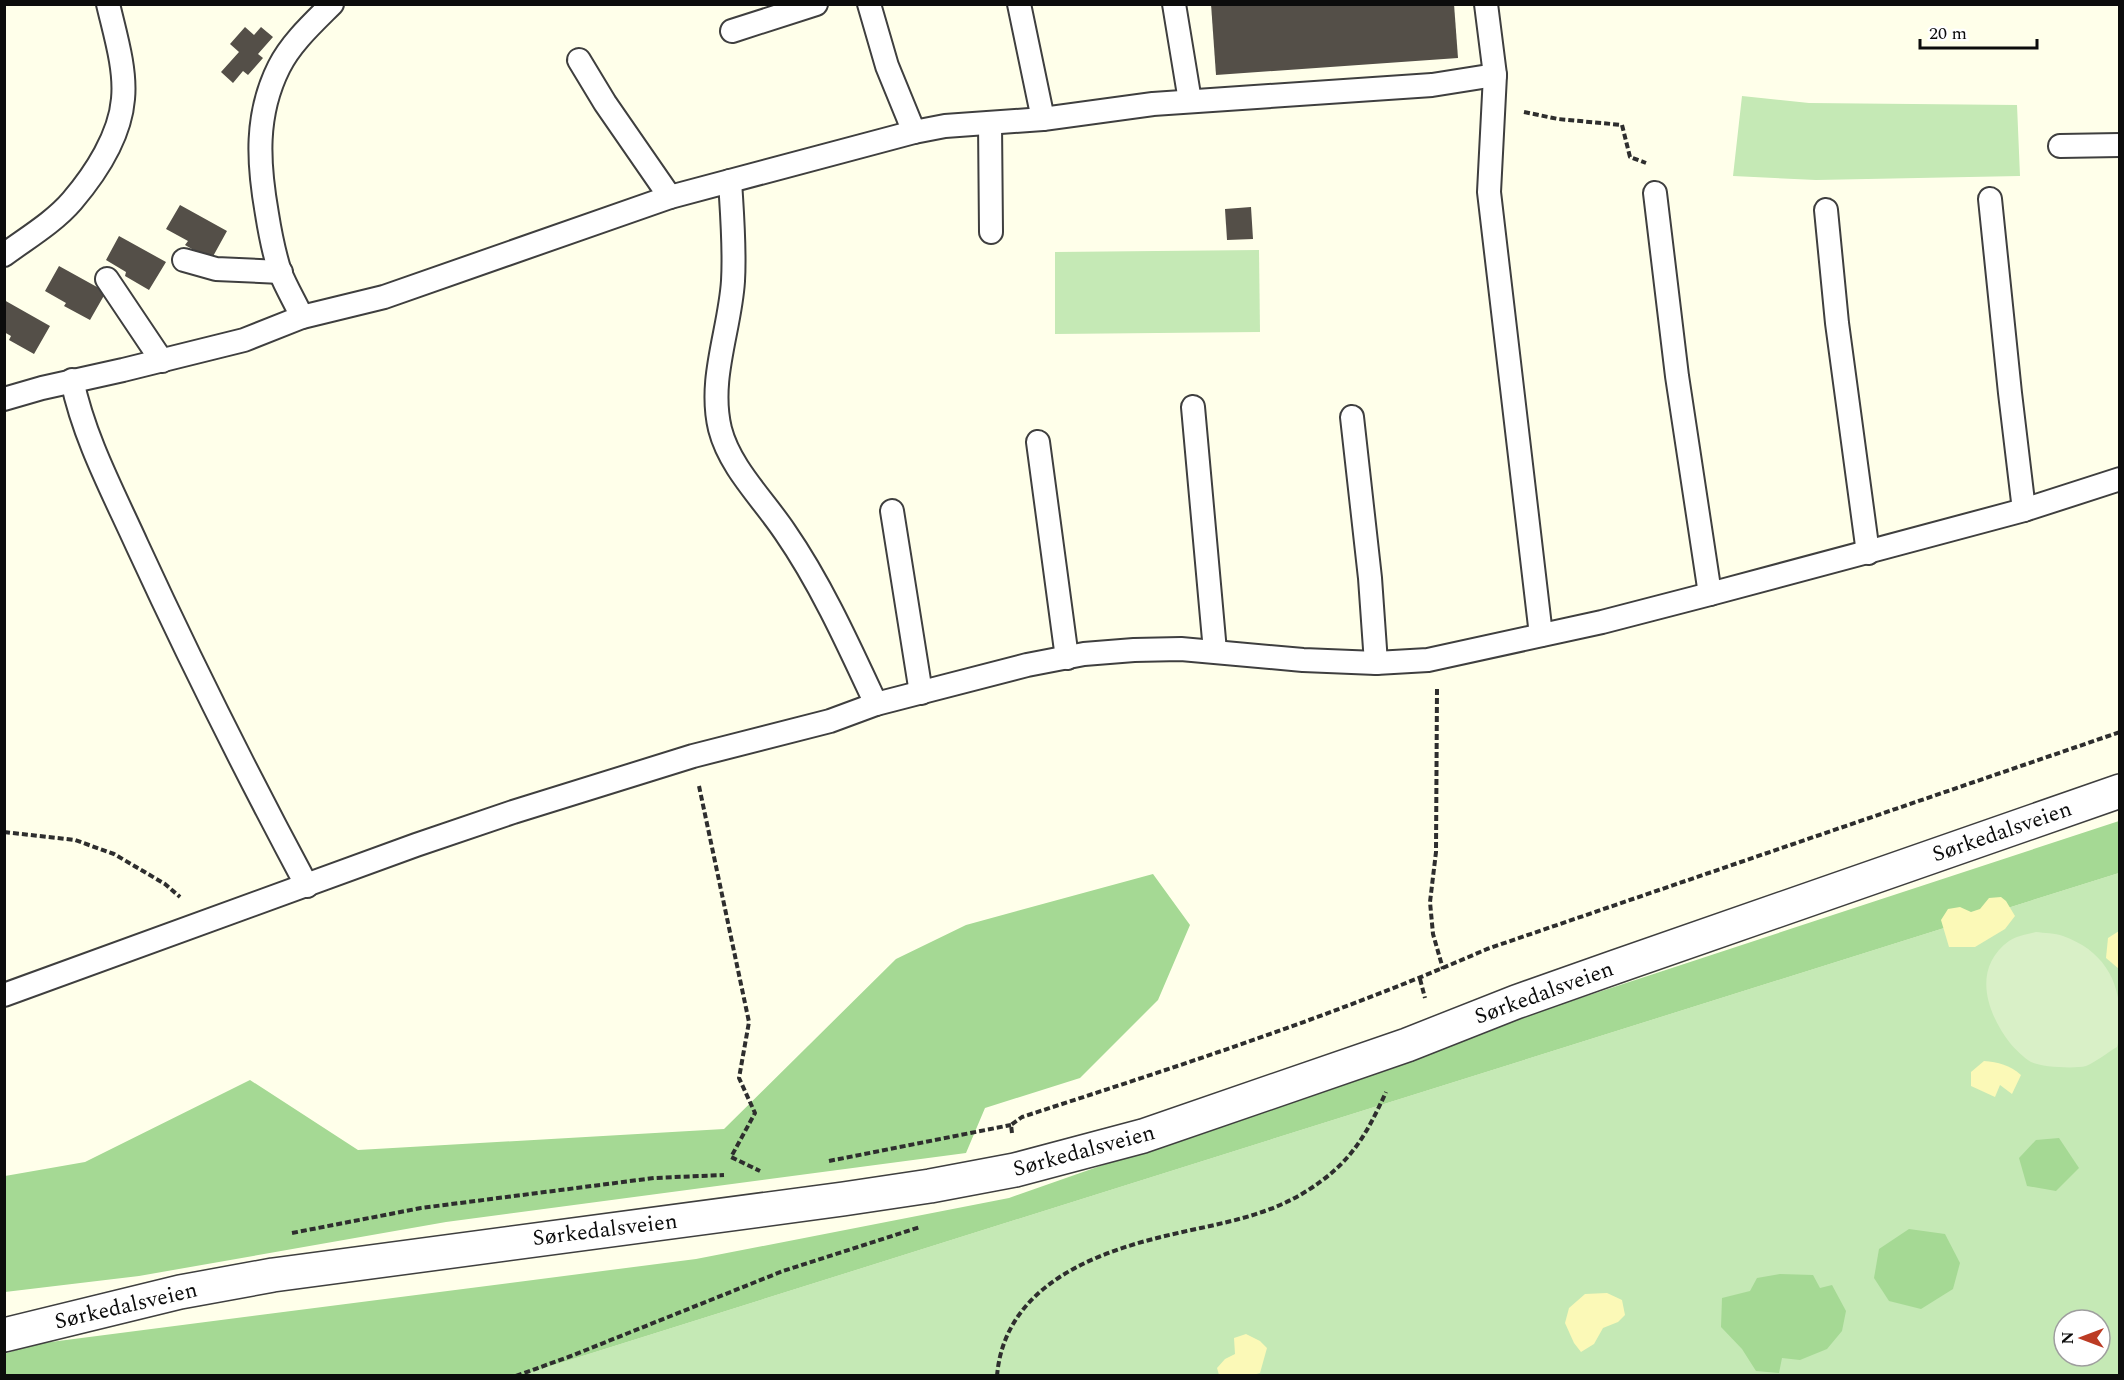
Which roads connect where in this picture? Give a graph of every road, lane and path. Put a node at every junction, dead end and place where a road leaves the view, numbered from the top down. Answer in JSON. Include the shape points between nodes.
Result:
{"nodes":[{"id":1,"x":108,"y":4,"type":"edge"},
{"id":2,"x":332,"y":4,"type":"edge"},
{"id":3,"x":816,"y":4,"type":"edge"},
{"id":4,"x":868,"y":4,"type":"edge"},
{"id":5,"x":1019,"y":4,"type":"edge"},
{"id":6,"x":1174,"y":4,"type":"edge"},
{"id":7,"x":1486,"y":4,"type":"edge"},
{"id":8,"x":732,"y":31,"type":"dead end"},
{"id":9,"x":579,"y":60,"type":"dead end"},
{"id":10,"x":1495,"y":75,"type":"junction"},
{"id":11,"x":1190,"y":101,"type":"junction"},
{"id":12,"x":1492,"y":106,"type":"junction"},
{"id":13,"x":1043,"y":119,"type":"junction"},
{"id":14,"x":990,"y":123,"type":"junction"},
{"id":15,"x":914,"y":132,"type":"junction"},
{"id":16,"x":2120,"y":144,"type":"edge"},
{"id":17,"x":2060,"y":146,"type":"dead end"},
{"id":18,"x":730,"y":181,"type":"junction"},
{"id":19,"x":1655,"y":193,"type":"joint"},
{"id":20,"x":670,"y":197,"type":"junction"},
{"id":21,"x":1990,"y":199,"type":"dead end"},
{"id":22,"x":1826,"y":210,"type":"dead end"},
{"id":23,"x":991,"y":232,"type":"dead end"},
{"id":24,"x":4,"y":255,"type":"edge"},
{"id":25,"x":184,"y":260,"type":"dead end"},
{"id":26,"x":280,"y":272,"type":"junction"},
{"id":27,"x":108,"y":279,"type":"dead end"},
{"id":28,"x":302,"y":317,"type":"junction"},
{"id":29,"x":162,"y":361,"type":"junction"},
{"id":30,"x":72,"y":381,"type":"junction"},
{"id":31,"x":4,"y":399,"type":"edge"},
{"id":32,"x":1193,"y":407,"type":"dead end"},
{"id":33,"x":1352,"y":417,"type":"dead end"},
{"id":34,"x":1038,"y":442,"type":"dead end"},
{"id":35,"x":2120,"y":479,"type":"edge"},
{"id":36,"x":2024,"y":510,"type":"junction"},
{"id":37,"x":892,"y":511,"type":"dead end"},
{"id":38,"x":1868,"y":553,"type":"junction"},
{"id":39,"x":1710,"y":594,"type":"junction"},
{"id":40,"x":1541,"y":634,"type":"junction"},
{"id":41,"x":1215,"y":651,"type":"junction"},
{"id":42,"x":1067,"y":658,"type":"junction"},
{"id":43,"x":1438,"y":658,"type":"junction"},
{"id":44,"x":1376,"y":663,"type":"junction"},
{"id":45,"x":921,"y":693,"type":"junction"},
{"id":46,"x":876,"y":704,"type":"junction"},
{"id":47,"x":2120,"y":732,"type":"edge"},
{"id":48,"x":693,"y":756,"type":"junction"},
{"id":49,"x":2120,"y":791,"type":"edge"},
{"id":50,"x":4,"y":832,"type":"edge"},
{"id":51,"x":307,"y":886,"type":"junction"},
{"id":52,"x":206,"y":922,"type":"junction"},
{"id":53,"x":1443,"y":969,"type":"junction"},
{"id":54,"x":4,"y":995,"type":"edge"},
{"id":55,"x":1407,"y":1045,"type":"junction"},
{"id":56,"x":1011,"y":1125,"type":"junction"},
{"id":57,"x":1014,"y":1143,"type":"dead end"},
{"id":58,"x":818,"y":1163,"type":"dead end"},
{"id":59,"x":753,"y":1173,"type":"dead end"},
{"id":60,"x":731,"y":1174,"type":"dead end"},
{"id":61,"x":923,"y":1226,"type":"dead end"},
{"id":62,"x":273,"y":1275,"type":"junction"},
{"id":63,"x":4,"y":1335,"type":"edge"},
{"id":64,"x":516,"y":1376,"type":"edge"},
{"id":65,"x":997,"y":1376,"type":"edge"}],
"edges":[{"from":1,"to":24,"type":"lane","via":[[123,99],[110,142],[72,201]]},
{"from":2,"to":26,"type":"lane","via":[[280,65],[261,120],[262,185]]},
{"from":3,"to":8,"type":"lane"},
{"from":4,"to":15,"type":"lane","via":[[887,66]]},
{"from":5,"to":13,"type":"lane"},
{"from":6,"to":11,"type":"lane"},
{"from":7,"to":10,"type":"lane"},
{"from":9,"to":20,"type":"lane"},
{"from":10,"to":11,"type":"lane","via":[[1432,85]]},
{"from":10,"to":12,"type":"lane"},
{"from":11,"to":13,"type":"lane"},
{"from":12,"to":19,"type":"path","via":[[1558,119],[1623,125],[1630,157],[1651,166]]},
{"from":12,"to":40,"type":"lane","via":[[1489,192]]},
{"from":13,"to":14,"type":"lane"},
{"from":14,"to":15,"type":"lane"},
{"from":14,"to":23,"type":"lane"},
{"from":15,"to":18,"type":"lane"},
{"from":16,"to":17,"type":"lane"},
{"from":18,"to":20,"type":"lane"},
{"from":18,"to":46,"type":"lane","via":[[733,282],[717,379],[720,430],[729,452],[786,532],[836,619]]},
{"from":19,"to":39,"type":"lane","via":[[1677,376]]},
{"from":20,"to":28,"type":"lane","via":[[384,297]]},
{"from":21,"to":36,"type":"lane"},
{"from":22,"to":38,"type":"lane","via":[[1838,335]]},
{"from":25,"to":26,"type":"lane","via":[[216,269]]},
{"from":26,"to":28,"type":"lane"},
{"from":27,"to":29,"type":"lane"},
{"from":28,"to":29,"type":"lane","via":[[244,340]]},
{"from":29,"to":30,"type":"lane"},
{"from":30,"to":31,"type":"lane"},
{"from":30,"to":51,"type":"lane","via":[[87,431],[146,563],[204,687]]},
{"from":32,"to":41,"type":"lane"},
{"from":33,"to":44,"type":"lane"},
{"from":34,"to":42,"type":"lane"},
{"from":35,"to":36,"type":"lane"},
{"from":36,"to":38,"type":"lane"},
{"from":37,"to":45,"type":"lane"},
{"from":38,"to":39,"type":"lane"},
{"from":39,"to":40,"type":"lane"},
{"from":40,"to":43,"type":"lane"},
{"from":41,"to":42,"type":"lane","via":[[1134,650]]},
{"from":41,"to":44,"type":"lane"},
{"from":42,"to":45,"type":"lane"},
{"from":43,"to":44,"type":"lane"},
{"from":43,"to":53,"type":"path","via":[[1436,852],[1430,902],[1433,934]]},
{"from":45,"to":46,"type":"lane"},
{"from":46,"to":48,"type":"lane","via":[[830,721]]},
{"from":47,"to":53,"type":"path","via":[[1487,949]]},
{"from":48,"to":51,"type":"lane","via":[[492,819]]},
{"from":48,"to":59,"type":"path","via":[[749,1022],[740,1078],[754,1113],[731,1157],[764,1173]]},
{"from":49,"to":55,"type":"street","name":"Sørkedalsveien","via":[[1516,1002]]},
{"from":50,"to":52,"type":"path","via":[[75,840],[114,854],[165,884]]},
{"from":51,"to":52,"type":"lane"},
{"from":52,"to":54,"type":"lane"},
{"from":53,"to":56,"type":"path","via":[[1180,1065],[1022,1117]]},
{"from":55,"to":62,"type":"street","name":"Sørkedalsveien","via":[[1143,1137],[1016,1170],[843,1199]]},
{"from":55,"to":65,"type":"path","via":[[1369,1130],[1345,1162],[1305,1192],[1278,1206],[1108,1253],[1062,1275],[1025,1304],[1011,1325]]},
{"from":56,"to":57,"type":"path"},
{"from":56,"to":58,"type":"path"},
{"from":60,"to":62,"type":"path","via":[[654,1178],[421,1208],[294,1232],[283,1235],[278,1244]]},
{"from":61,"to":64,"type":"path","via":[[783,1271]]},
{"from":62,"to":63,"type":"street","name":"Sørkedalsveien","via":[[180,1292]]}]}
